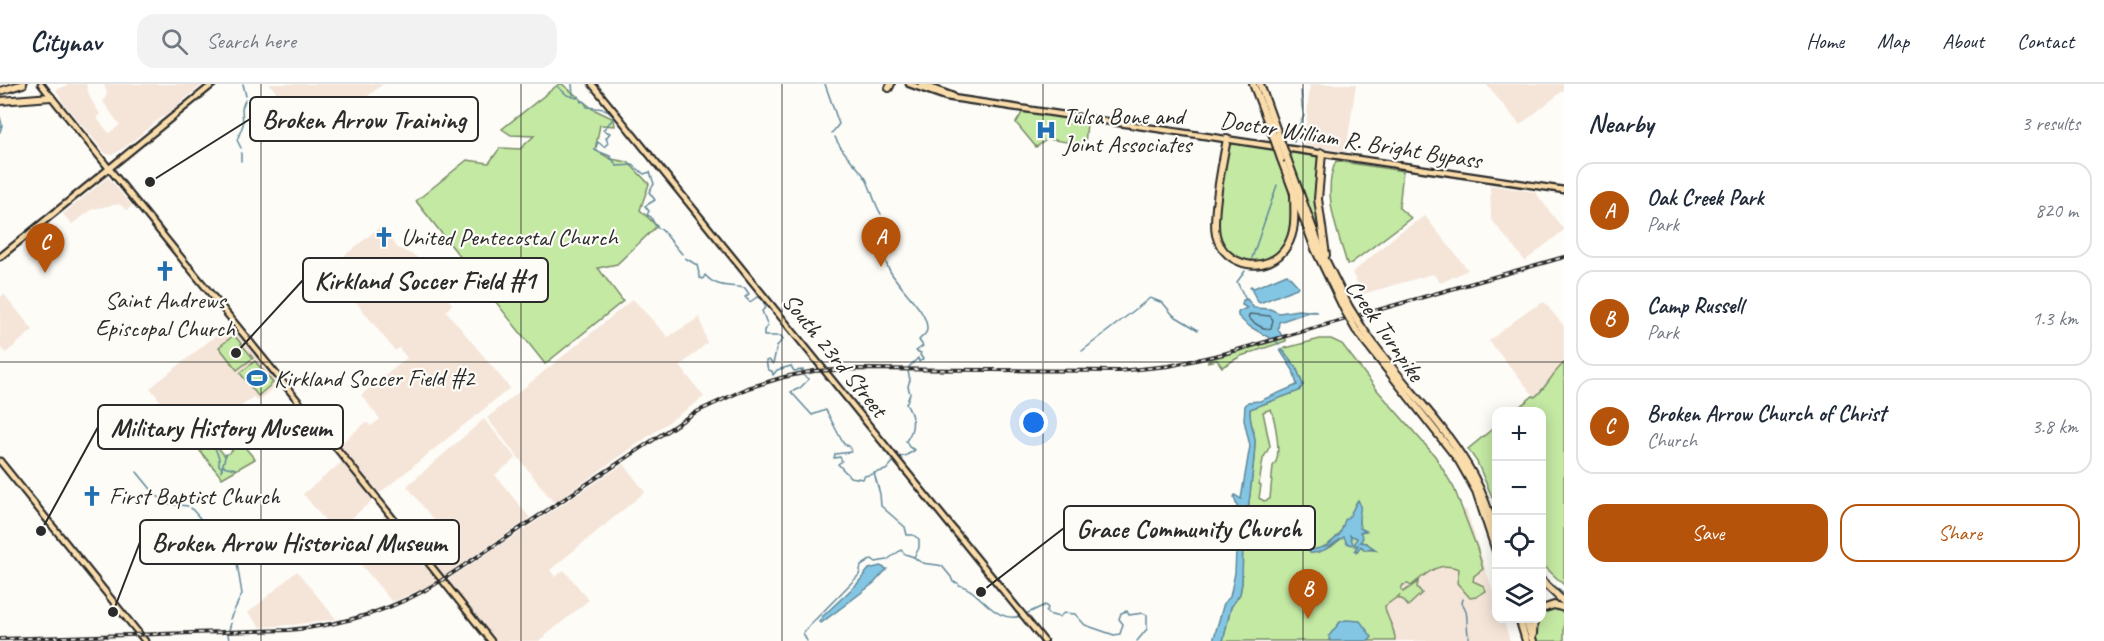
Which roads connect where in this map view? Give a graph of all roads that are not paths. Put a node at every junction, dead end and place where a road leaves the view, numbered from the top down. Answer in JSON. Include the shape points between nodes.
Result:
{"nodes":[{"id":1,"x":11,"y":84,"type":"edge"},
{"id":2,"x":23,"y":84,"type":"edge"},
{"id":3,"x":41,"y":84,"type":"edge"},
{"id":4,"x":213,"y":84,"type":"edge"},
{"id":5,"x":592,"y":84,"type":"edge"},
{"id":6,"x":909,"y":84,"type":"edge"},
{"id":7,"x":921,"y":84,"type":"edge"},
{"id":8,"x":1253,"y":84,"type":"edge"},
{"id":9,"x":1260,"y":84,"type":"edge"},
{"id":10,"x":0,"y":89,"type":"edge"},
{"id":11,"x":926,"y":91,"type":"junction"},
{"id":12,"x":944,"y":92,"type":"junction"},
{"id":13,"x":49,"y":94,"type":"junction"},
{"id":14,"x":956,"y":97,"type":"junction"},
{"id":15,"x":0,"y":100,"type":"edge"},
{"id":16,"x":1275,"y":134,"type":"junction"},
{"id":17,"x":1227,"y":139,"type":"junction"},
{"id":18,"x":1322,"y":153,"type":"junction"},
{"id":19,"x":1285,"y":160,"type":"junction"},
{"id":20,"x":109,"y":168,"type":"junction"},
{"id":21,"x":1564,"y":190,"type":"edge"},
{"id":22,"x":1294,"y":192,"type":"junction"},
{"id":23,"x":0,"y":257,"type":"edge"},
{"id":24,"x":1329,"y":273,"type":"junction"},
{"id":25,"x":1359,"y":328,"type":"junction"},
{"id":26,"x":0,"y":461,"type":"edge"},
{"id":27,"x":1479,"y":486,"type":"junction"},
{"id":28,"x":1493,"y":515,"type":"edge"},
{"id":29,"x":1492,"y":521,"type":"edge"},
{"id":30,"x":1492,"y":537,"type":"edge"},
{"id":31,"x":1546,"y":586,"type":"edge"},
{"id":32,"x":1563,"y":600,"type":"edge"},
{"id":33,"x":1546,"y":607,"type":"edge"},
{"id":34,"x":1564,"y":608,"type":"edge"},
{"id":35,"x":1521,"y":623,"type":"edge"},
{"id":36,"x":1527,"y":623,"type":"edge"},
{"id":37,"x":1533,"y":623,"type":"edge"},
{"id":38,"x":145,"y":641,"type":"edge"},
{"id":39,"x":491,"y":641,"type":"edge"},
{"id":40,"x":1044,"y":641,"type":"edge"},
{"id":41,"x":1526,"y":641,"type":"edge"},
{"id":42,"x":1533,"y":641,"type":"edge"}],
"edges":[{"from":1,"to":10,"type":"highway"},
{"from":2,"to":10,"type":"highway"},
{"from":3,"to":13,"type":"main road"},
{"from":4,"to":20,"type":"main road"},
{"from":5,"to":40,"type":"main road","name":"South 23rd Street"},
{"from":6,"to":11,"type":"main road","name":"Doctor William R. Bright Bypass"},
{"from":7,"to":12,"type":"main road","name":"Doctor William R. Bright Bypass"},
{"from":8,"to":16,"type":"highway","name":"Creek Turnpike"},
{"from":9,"to":16,"type":"highway","name":"Creek Turnpike"},
{"from":11,"to":12,"type":"main road"},
{"from":11,"to":14,"type":"main road","name":"Doctor William R. Bright Bypass"},
{"from":12,"to":14,"type":"main road","name":"Doctor William R. Bright Bypass"},
{"from":13,"to":15,"type":"highway"},
{"from":13,"to":20,"type":"main road"},
{"from":14,"to":17,"type":"main road","name":"Doctor William R. Bright Bypass"},
{"from":16,"to":19,"type":"highway","name":"Creek Turnpike","bridge":true},
{"from":17,"to":18,"type":"main road","name":"Doctor William R. Bright Bypass"},
{"from":17,"to":22,"type":"highway","via":[[1215,226],[1218,241],[1232,259],[1252,265],[1274,259],[1288,245]]},
{"from":18,"to":21,"type":"main road","name":"Doctor William R. Bright Bypass"},
{"from":18,"to":24,"type":"highway","via":[[1318,205]]},
{"from":19,"to":22,"type":"highway","name":"Creek Turnpike"},
{"from":19,"to":24,"type":"highway","name":"Creek Turnpike"},
{"from":20,"to":23,"type":"main road"},
{"from":20,"to":39,"type":"main road"},
{"from":22,"to":24,"type":"highway","name":"Creek Turnpike"},
{"from":24,"to":25,"type":"highway","name":"Creek Turnpike","bridge":true},
{"from":25,"to":27,"type":"highway","name":"Creek Turnpike","via":[[1457,449]]},
{"from":25,"to":30,"type":"highway","name":"Creek Turnpike","via":[[1459,461],[1476,491]]},
{"from":26,"to":38,"type":"main road"},
{"from":27,"to":28,"type":"highway"},
{"from":27,"to":29,"type":"highway","name":"Creek Turnpike"},
{"from":31,"to":32,"type":"highway"},
{"from":33,"to":34,"type":"highway"},
{"from":35,"to":41,"type":"highway"},
{"from":36,"to":42,"type":"highway"},
{"from":37,"to":42,"type":"highway"}]}
